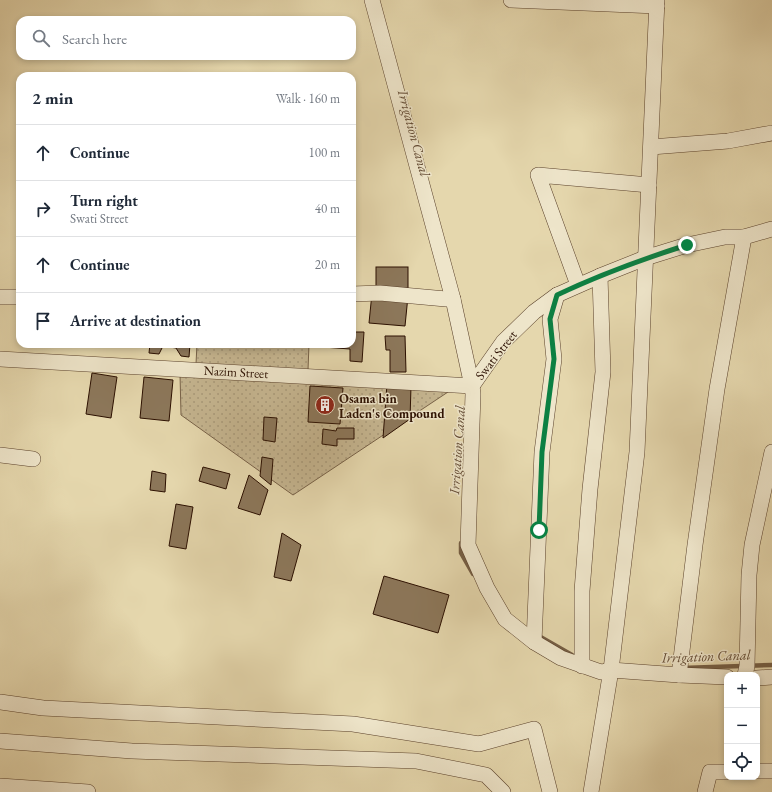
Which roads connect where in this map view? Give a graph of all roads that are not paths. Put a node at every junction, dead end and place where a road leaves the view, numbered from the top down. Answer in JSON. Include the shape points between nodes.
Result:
{"nodes":[{"id":1,"x":372,"y":0,"type":"edge"},
{"id":2,"x":511,"y":0,"type":"edge"},
{"id":3,"x":657,"y":3,"type":"edge"},
{"id":4,"x":772,"y":133,"type":"edge"},
{"id":5,"x":651,"y":147,"type":"junction"},
{"id":6,"x":649,"y":185,"type":"junction"},
{"id":7,"x":772,"y":229,"type":"edge"},
{"id":8,"x":744,"y":237,"type":"junction"},
{"id":9,"x":645,"y":258,"type":"junction"},
{"id":10,"x":600,"y":276,"type":"junction"},
{"id":11,"x":578,"y":285,"type":"junction"},
{"id":12,"x":356,"y":294,"type":"edge"},
{"id":13,"x":557,"y":295,"type":"junction"},
{"id":14,"x":0,"y":297,"type":"edge"},
{"id":15,"x":16,"y":297,"type":"edge"},
{"id":16,"x":453,"y":299,"type":"junction"},
{"id":17,"x":0,"y":358,"type":"edge"},
{"id":18,"x":472,"y":386,"type":"junction"},
{"id":19,"x":772,"y":452,"type":"edge"},
{"id":20,"x":0,"y":455,"type":"edge"},
{"id":21,"x":33,"y":459,"type":"dead end"},
{"id":22,"x":534,"y":642,"type":"junction"},
{"id":23,"x":582,"y":666,"type":"junction"},
{"id":24,"x":612,"y":670,"type":"junction"},
{"id":25,"x":746,"y":672,"type":"edge"},
{"id":26,"x":679,"y":675,"type":"junction"},
{"id":27,"x":724,"y":677,"type":"edge"},
{"id":28,"x":772,"y":677,"type":"edge"},
{"id":29,"x":760,"y":678,"type":"edge"},
{"id":30,"x":0,"y":702,"type":"edge"},
{"id":31,"x":0,"y":741,"type":"edge"},
{"id":32,"x":724,"y":769,"type":"edge"},
{"id":33,"x":760,"y":771,"type":"edge"},
{"id":34,"x":772,"y":771,"type":"edge"},
{"id":35,"x":0,"y":786,"type":"edge"},
{"id":36,"x":88,"y":792,"type":"edge"},
{"id":37,"x":503,"y":792,"type":"edge"},
{"id":38,"x":550,"y":792,"type":"edge"},
{"id":39,"x":591,"y":792,"type":"edge"},
{"id":40,"x":705,"y":792,"type":"edge"}],
"edges":[{"from":1,"to":16,"type":"street"},
{"from":2,"to":3,"type":"street"},
{"from":3,"to":5,"type":"street"},
{"from":4,"to":5,"type":"street","via":[[728,141]]},
{"from":5,"to":6,"type":"street"},
{"from":6,"to":9,"type":"street"},
{"from":6,"to":11,"type":"street","via":[[538,175]]},
{"from":7,"to":8,"type":"street","name":"Swati Street"},
{"from":8,"to":9,"type":"street","name":"Swati Street","via":[[725,237],[687,245]]},
{"from":8,"to":26,"type":"street","via":[[717,389]]},
{"from":9,"to":10,"type":"street","name":"Swati Street"},
{"from":9,"to":24,"type":"street","via":[[637,452]]},
{"from":10,"to":11,"type":"street","name":"Swati Street"},
{"from":10,"to":23,"type":"street","via":[[603,372],[582,591]]},
{"from":11,"to":13,"type":"street","name":"Swati Street"},
{"from":12,"to":16,"type":"street","via":[[380,293]]},
{"from":13,"to":18,"type":"street","name":"Swati Street","via":[[534,312],[503,342]]},
{"from":13,"to":22,"type":"street","via":[[550,319],[554,359],[542,452]]},
{"from":14,"to":15,"type":"street"},
{"from":16,"to":18,"type":"street"},
{"from":17,"to":18,"type":"street","name":"Nazim Street"},
{"from":18,"to":22,"type":"street","via":[[468,545],[487,588],[505,619]]},
{"from":19,"to":25,"type":"street","via":[[752,545]]},
{"from":20,"to":21,"type":"street"},
{"from":22,"to":23,"type":"street","via":[[561,658]]},
{"from":23,"to":24,"type":"street","via":[[601,672]]},
{"from":24,"to":26,"type":"street"},
{"from":24,"to":39,"type":"street"},
{"from":26,"to":27,"type":"street"},
{"from":28,"to":29,"type":"street"},
{"from":30,"to":38,"type":"street","via":[[50,709],[353,724],[479,744],[534,729]]},
{"from":31,"to":37,"type":"street","via":[[132,752],[416,761],[486,775]]},
{"from":32,"to":40,"type":"street","via":[[710,772]]},
{"from":33,"to":34,"type":"street"},
{"from":35,"to":36,"type":"street"}]}
